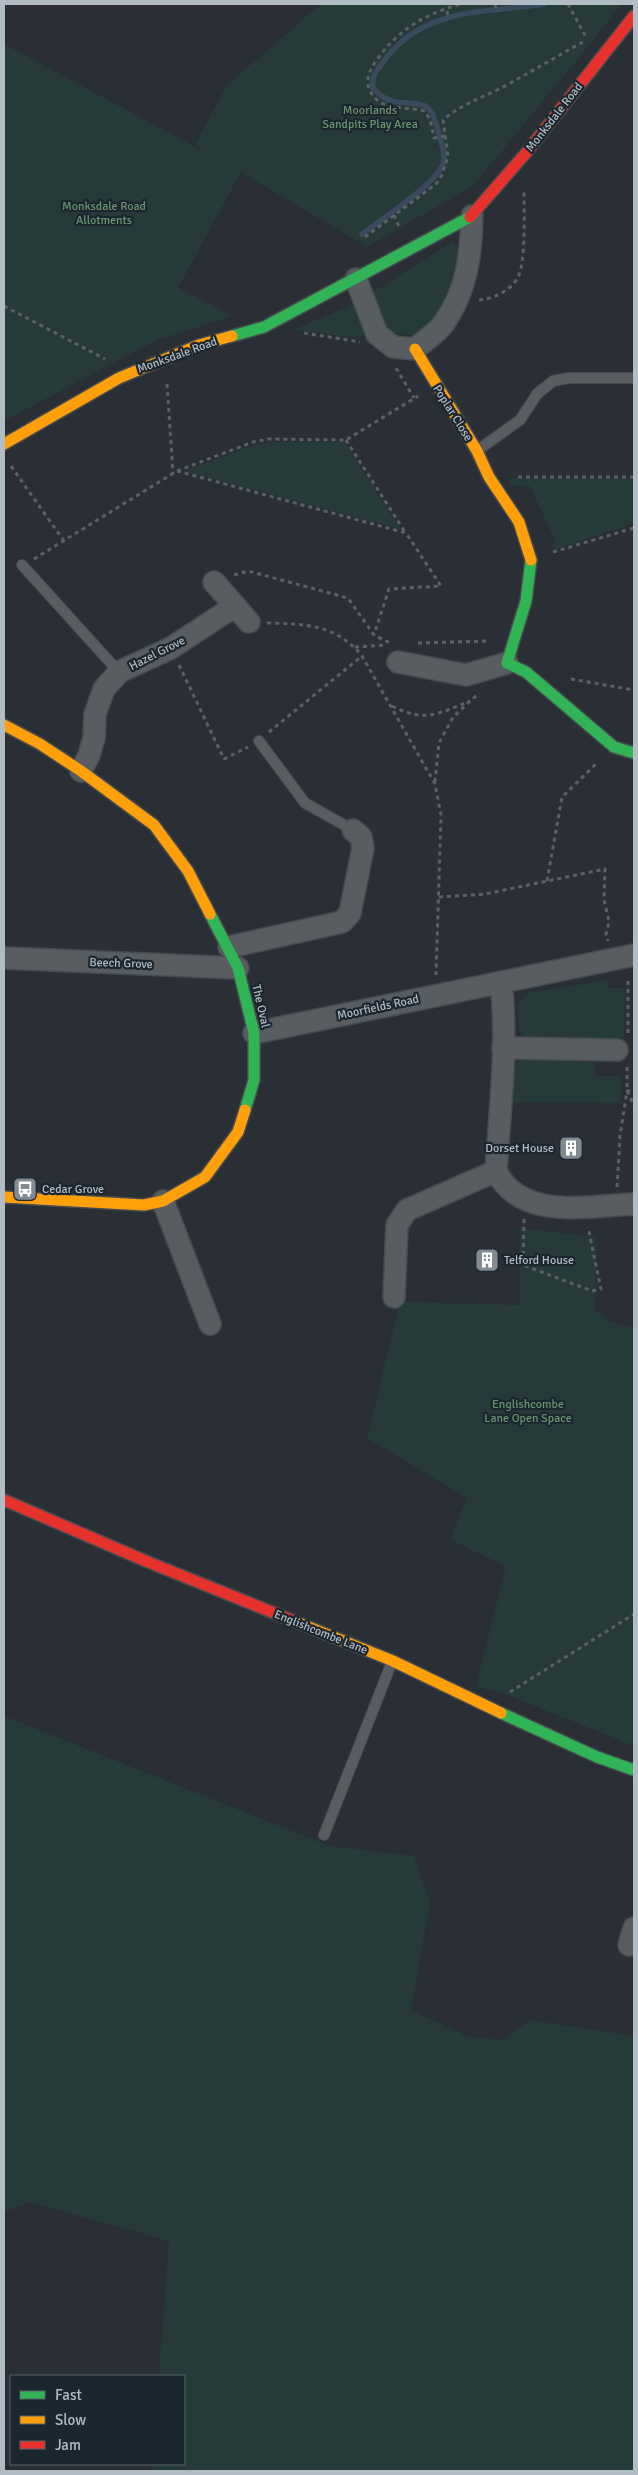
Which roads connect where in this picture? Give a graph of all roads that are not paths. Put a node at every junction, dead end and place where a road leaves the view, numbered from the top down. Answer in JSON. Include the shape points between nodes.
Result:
{"nodes":[{"id":1,"x":634,"y":16,"type":"edge"},
{"id":2,"x":472,"y":216,"type":"junction"},
{"id":3,"x":356,"y":278,"type":"junction"},
{"id":4,"x":415,"y":349,"type":"junction"},
{"id":5,"x":634,"y":378,"type":"edge"},
{"id":6,"x":4,"y":444,"type":"edge"},
{"id":7,"x":477,"y":451,"type":"junction"},
{"id":8,"x":22,"y":565,"type":"road end"},
{"id":9,"x":214,"y":582,"type":"road end"},
{"id":10,"x":235,"y":606,"type":"junction"},
{"id":11,"x":249,"y":622,"type":"road end"},
{"id":12,"x":398,"y":662,"type":"dead end"},
{"id":13,"x":507,"y":663,"type":"junction"},
{"id":14,"x":119,"y":672,"type":"junction"},
{"id":15,"x":4,"y":725,"type":"edge"},
{"id":16,"x":259,"y":741,"type":"road end"},
{"id":17,"x":634,"y":752,"type":"edge"},
{"id":18,"x":81,"y":770,"type":"junction"},
{"id":19,"x":353,"y":830,"type":"joint"},
{"id":20,"x":229,"y":947,"type":"junction"},
{"id":21,"x":625,"y":956,"type":"edge"},
{"id":22,"x":4,"y":958,"type":"edge"},
{"id":23,"x":238,"y":968,"type":"junction"},
{"id":24,"x":501,"y":982,"type":"junction"},
{"id":25,"x":254,"y":1033,"type":"junction"},
{"id":26,"x":503,"y":1048,"type":"junction"},
{"id":27,"x":624,"y":1050,"type":"road end"},
{"id":28,"x":496,"y":1171,"type":"junction"},
{"id":29,"x":4,"y":1197,"type":"edge"},
{"id":30,"x":163,"y":1201,"type":"junction"},
{"id":31,"x":625,"y":1204,"type":"edge"},
{"id":32,"x":394,"y":1296,"type":"dead end"},
{"id":33,"x":210,"y":1324,"type":"dead end"},
{"id":34,"x":4,"y":1500,"type":"edge"},
{"id":35,"x":393,"y":1661,"type":"junction"},
{"id":36,"x":634,"y":1770,"type":"edge"},
{"id":37,"x":324,"y":1835,"type":"dead end"}],
"edges":[{"from":1,"to":2,"type":"street","name":"Monksdale Road"},
{"from":2,"to":3,"type":"street","name":"Monksdale Road"},
{"from":2,"to":4,"type":"street","via":[[470,260],[457,301],[443,325]]},
{"from":3,"to":4,"type":"street","via":[[377,334],[393,347]]},
{"from":3,"to":6,"type":"street","name":"Monksdale Road","via":[[264,327],[200,345],[119,378]]},
{"from":4,"to":7,"type":"street","name":"Poplar Close"},
{"from":5,"to":7,"type":"lane","via":[[553,380],[537,394],[520,420]]},
{"from":7,"to":13,"type":"street","name":"Poplar Close","via":[[519,522],[531,559],[526,601]]},
{"from":8,"to":14,"type":"lane"},
{"from":9,"to":10,"type":"street"},
{"from":10,"to":11,"type":"street"},
{"from":10,"to":14,"type":"street","name":"Hazel Grove","via":[[171,648]]},
{"from":12,"to":13,"type":"street","via":[[466,674]]},
{"from":13,"to":17,"type":"street","via":[[526,672],[614,747]]},
{"from":14,"to":18,"type":"street","name":"Hazel Grove","via":[[104,689],[95,714],[94,738]]},
{"from":15,"to":18,"type":"street","name":"The Oval"},
{"from":16,"to":19,"type":"lane","via":[[305,803]]},
{"from":18,"to":20,"type":"street","name":"The Oval","via":[[154,825],[188,870]]},
{"from":19,"to":20,"type":"street","via":[[361,837],[363,848],[350,913],[342,922]]},
{"from":20,"to":23,"type":"street","name":"The Oval"},
{"from":21,"to":24,"type":"street","name":"Moorfields Road"},
{"from":22,"to":23,"type":"street","name":"Beech Grove"},
{"from":23,"to":25,"type":"street","name":"The Oval"},
{"from":24,"to":25,"type":"street","name":"Moorfields Road"},
{"from":24,"to":26,"type":"street"},
{"from":25,"to":30,"type":"street","name":"The Oval","via":[[254,1080],[238,1132],[206,1177]]},
{"from":26,"to":27,"type":"street"},
{"from":26,"to":28,"type":"street"},
{"from":28,"to":31,"type":"street","via":[[502,1182],[524,1200],[541,1206]]},
{"from":28,"to":32,"type":"street","via":[[407,1210],[397,1225]]},
{"from":29,"to":30,"type":"street","name":"The Oval","via":[[144,1206]]},
{"from":30,"to":33,"type":"street"},
{"from":34,"to":35,"type":"street","name":"Englishcombe Lane"},
{"from":35,"to":36,"type":"street","name":"Englishcombe Lane","via":[[498,1712]]},
{"from":35,"to":37,"type":"lane"}]}
